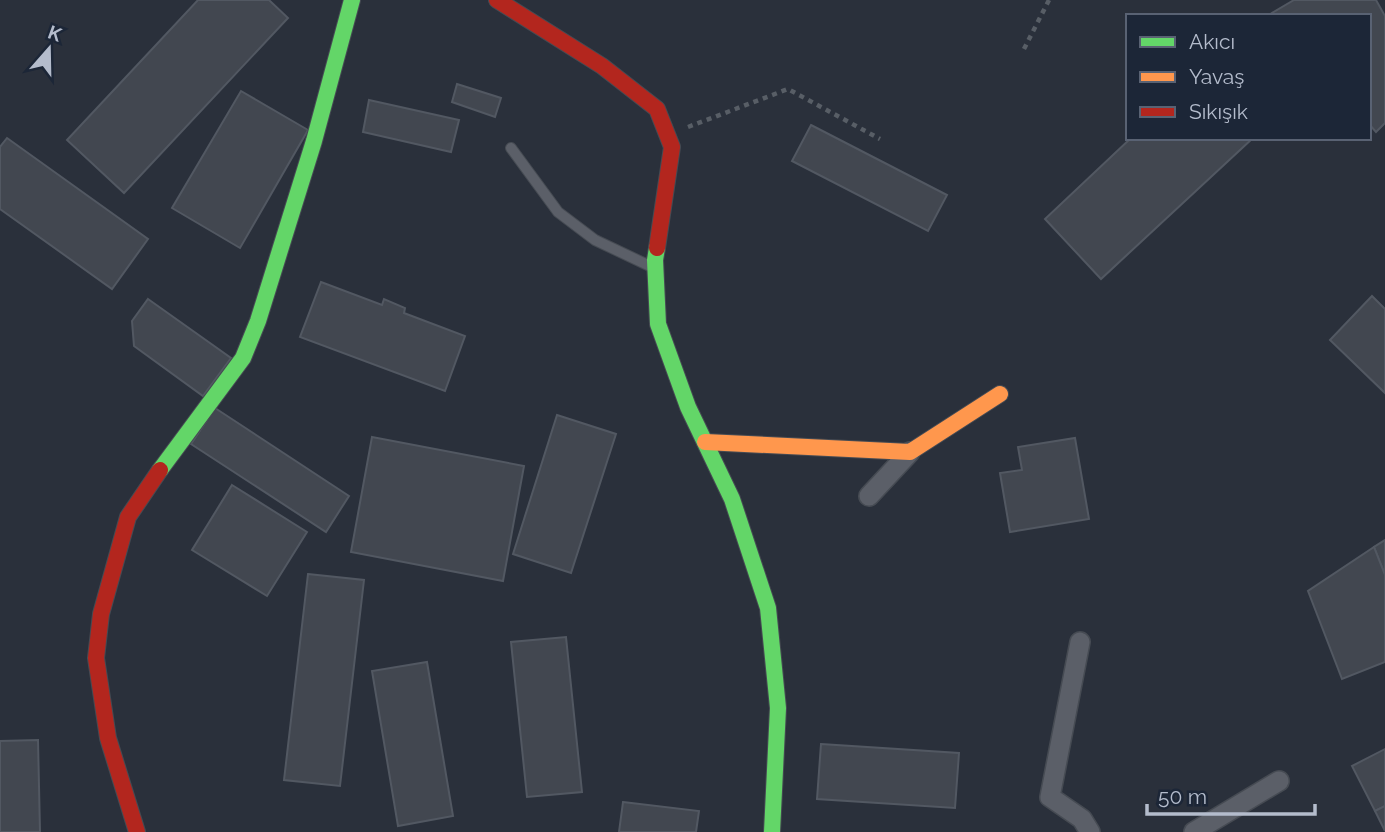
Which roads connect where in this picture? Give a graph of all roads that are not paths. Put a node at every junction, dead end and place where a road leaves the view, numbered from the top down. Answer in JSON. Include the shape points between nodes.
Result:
{"nodes":[{"id":1,"x":352,"y":0,"type":"edge"},
{"id":2,"x":497,"y":0,"type":"edge"},
{"id":3,"x":511,"y":148,"type":"dead end"},
{"id":4,"x":655,"y":268,"type":"junction"},
{"id":5,"x":1000,"y":394,"type":"dead end"},
{"id":6,"x":705,"y":442,"type":"junction"},
{"id":7,"x":910,"y":452,"type":"junction"},
{"id":8,"x":869,"y":496,"type":"dead end"},
{"id":9,"x":1080,"y":642,"type":"dead end"},
{"id":10,"x":1279,"y":781,"type":"dead end"},
{"id":11,"x":137,"y":832,"type":"edge"},
{"id":12,"x":772,"y":832,"type":"edge"},
{"id":13,"x":1090,"y":832,"type":"edge"},
{"id":14,"x":1194,"y":832,"type":"edge"}],
"edges":[{"from":1,"to":11,"type":"street","via":[[314,141],[243,358],[128,517],[101,614],[96,658],[108,738]]},
{"from":2,"to":4,"type":"street","via":[[602,66],[657,109],[672,148]]},
{"from":3,"to":4,"type":"lane","via":[[558,212],[595,240]]},
{"from":4,"to":6,"type":"street","via":[[658,324]]},
{"from":5,"to":7,"type":"street"},
{"from":6,"to":7,"type":"street"},
{"from":6,"to":12,"type":"street","via":[[732,499],[768,608],[778,708]]},
{"from":7,"to":8,"type":"street"},
{"from":9,"to":13,"type":"street","via":[[1050,797],[1082,819]]},
{"from":10,"to":14,"type":"street"}]}
